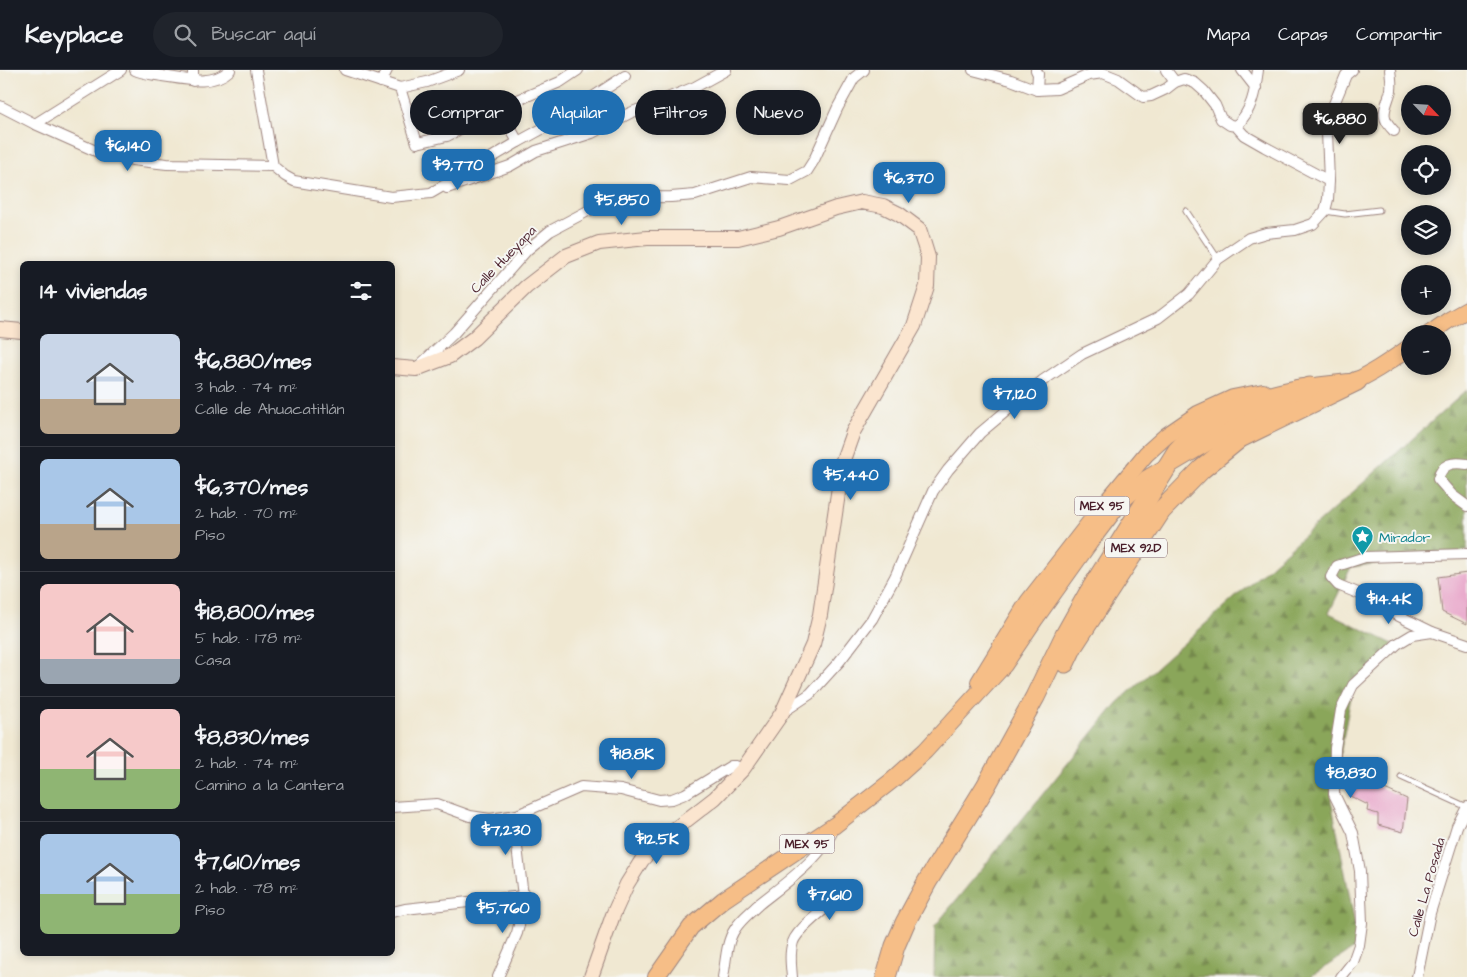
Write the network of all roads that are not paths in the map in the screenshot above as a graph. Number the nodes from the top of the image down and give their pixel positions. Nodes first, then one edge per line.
1 (121, 70) edge
2 (135, 70) edge
3 (193, 70) edge
4 (230, 70) edge
5 (256, 70) edge
6 (345, 70) edge
7 (387, 70) edge
8 (459, 70) edge
9 (578, 70) edge
10 (726, 70) edge
11 (864, 70) edge
12 (973, 70) edge
13 (1036, 70) edge
14 (1166, 70) edge
15 (1242, 70) edge
16 (1258, 70) edge
17 (1352, 70) edge
18 (1390, 70) edge
19 (625, 76) dead end
20 (193, 81) junction
21 (381, 82) junction
22 (1175, 82) junction
23 (400, 88) junction
24 (1256, 88) junction
25 (1037, 90) junction
26 (522, 98) edge
27 (0, 106) edge
28 (410, 120) edge
29 (35, 124) junction
30 (1236, 126) junction
31 (1394, 131) dead end
32 (415, 135) edge
33 (449, 135) edge
34 (514, 135) edge
35 (518, 142) junction
36 (273, 166) junction
37 (1328, 181) junction
38 (430, 193) junction
39 (1379, 210) dead end
40 (1325, 211) junction
41 (1186, 212) dead end
42 (1218, 259) junction
43 (1467, 310) edge
44 (1442, 325) edge
45 (0, 329) edge
46 (20, 331) edge
47 (1401, 353) edge
48 (395, 368) edge
49 (416, 369) junction
50 (1357, 381) junction
51 (1310, 387) junction
52 (1467, 464) edge
53 (1166, 468) junction
54 (1467, 506) edge
55 (1467, 554) edge
56 (1432, 632) junction
57 (1467, 644) edge
58 (961, 712) junction
59 (782, 713) junction
60 (743, 769) junction
61 (1401, 777) dead end
62 (986, 786) junction
63 (1467, 807) edge
64 (395, 808) edge
65 (517, 815) junction
66 (835, 825) junction
67 (847, 891) dead end
68 (523, 896) junction
69 (395, 911) edge
70 (498, 977) edge
71 (590, 977) edge
72 (656, 977) edge
73 (723, 977) edge
74 (792, 977) edge
75 (886, 977) edge
76 (1341, 977) edge
77 (1417, 977) edge

1 - 29 street
2 - 20 street
3 - 20 street
4 - 20 street
5 - 36 street
6 - 21 street
7 - 21 street
8 - 23 street
9 - 26 street
10 - 38 street
11 - 49 street, Calle Hueyapa
12 - 25 street
13 - 25 street
14 - 22 street
15 - 24 street
16 - 24 street
17 - 37 street
18 - 31 street
19 - 35 street
21 - 23 street
22 - 25 street
22 - 30 street
23 - 28 street
24 - 30 street
27 - 29 street
29 - 36 street
30 - 37 street
32 - 33 street
34 - 35 street
35 - 38 street
36 - 38 street
37 - 40 street
39 - 40 lane
40 - 42 street
41 - 42 lane
42 - 59 street
43 - 44 main road
45 - 46 main road
47 - 50 main road, MEX 95
48 - 49 main road
49 - 59 main road
50 - 51 main road, MEX 95
50 - 53 main road, MEX 95
50 - 62 highway, MEX 92D
51 - 53 highway, MEX 92D
51 - 58 main road, MEX 95
52 - 54 street
53 - 58 main road, MEX 95
53 - 62 highway, MEX 92D
55 - 56 street
56 - 57 street
56 - 76 street
58 - 66 main road, MEX 95
59 - 60 main road
60 - 65 street
60 - 71 main road
61 - 63 lane
62 - 75 highway, MEX 92D
63 - 77 street, Calle La Posada
64 - 65 street
65 - 68 street
66 - 72 main road, MEX 95
66 - 73 street
67 - 74 street
68 - 69 street
68 - 70 street

